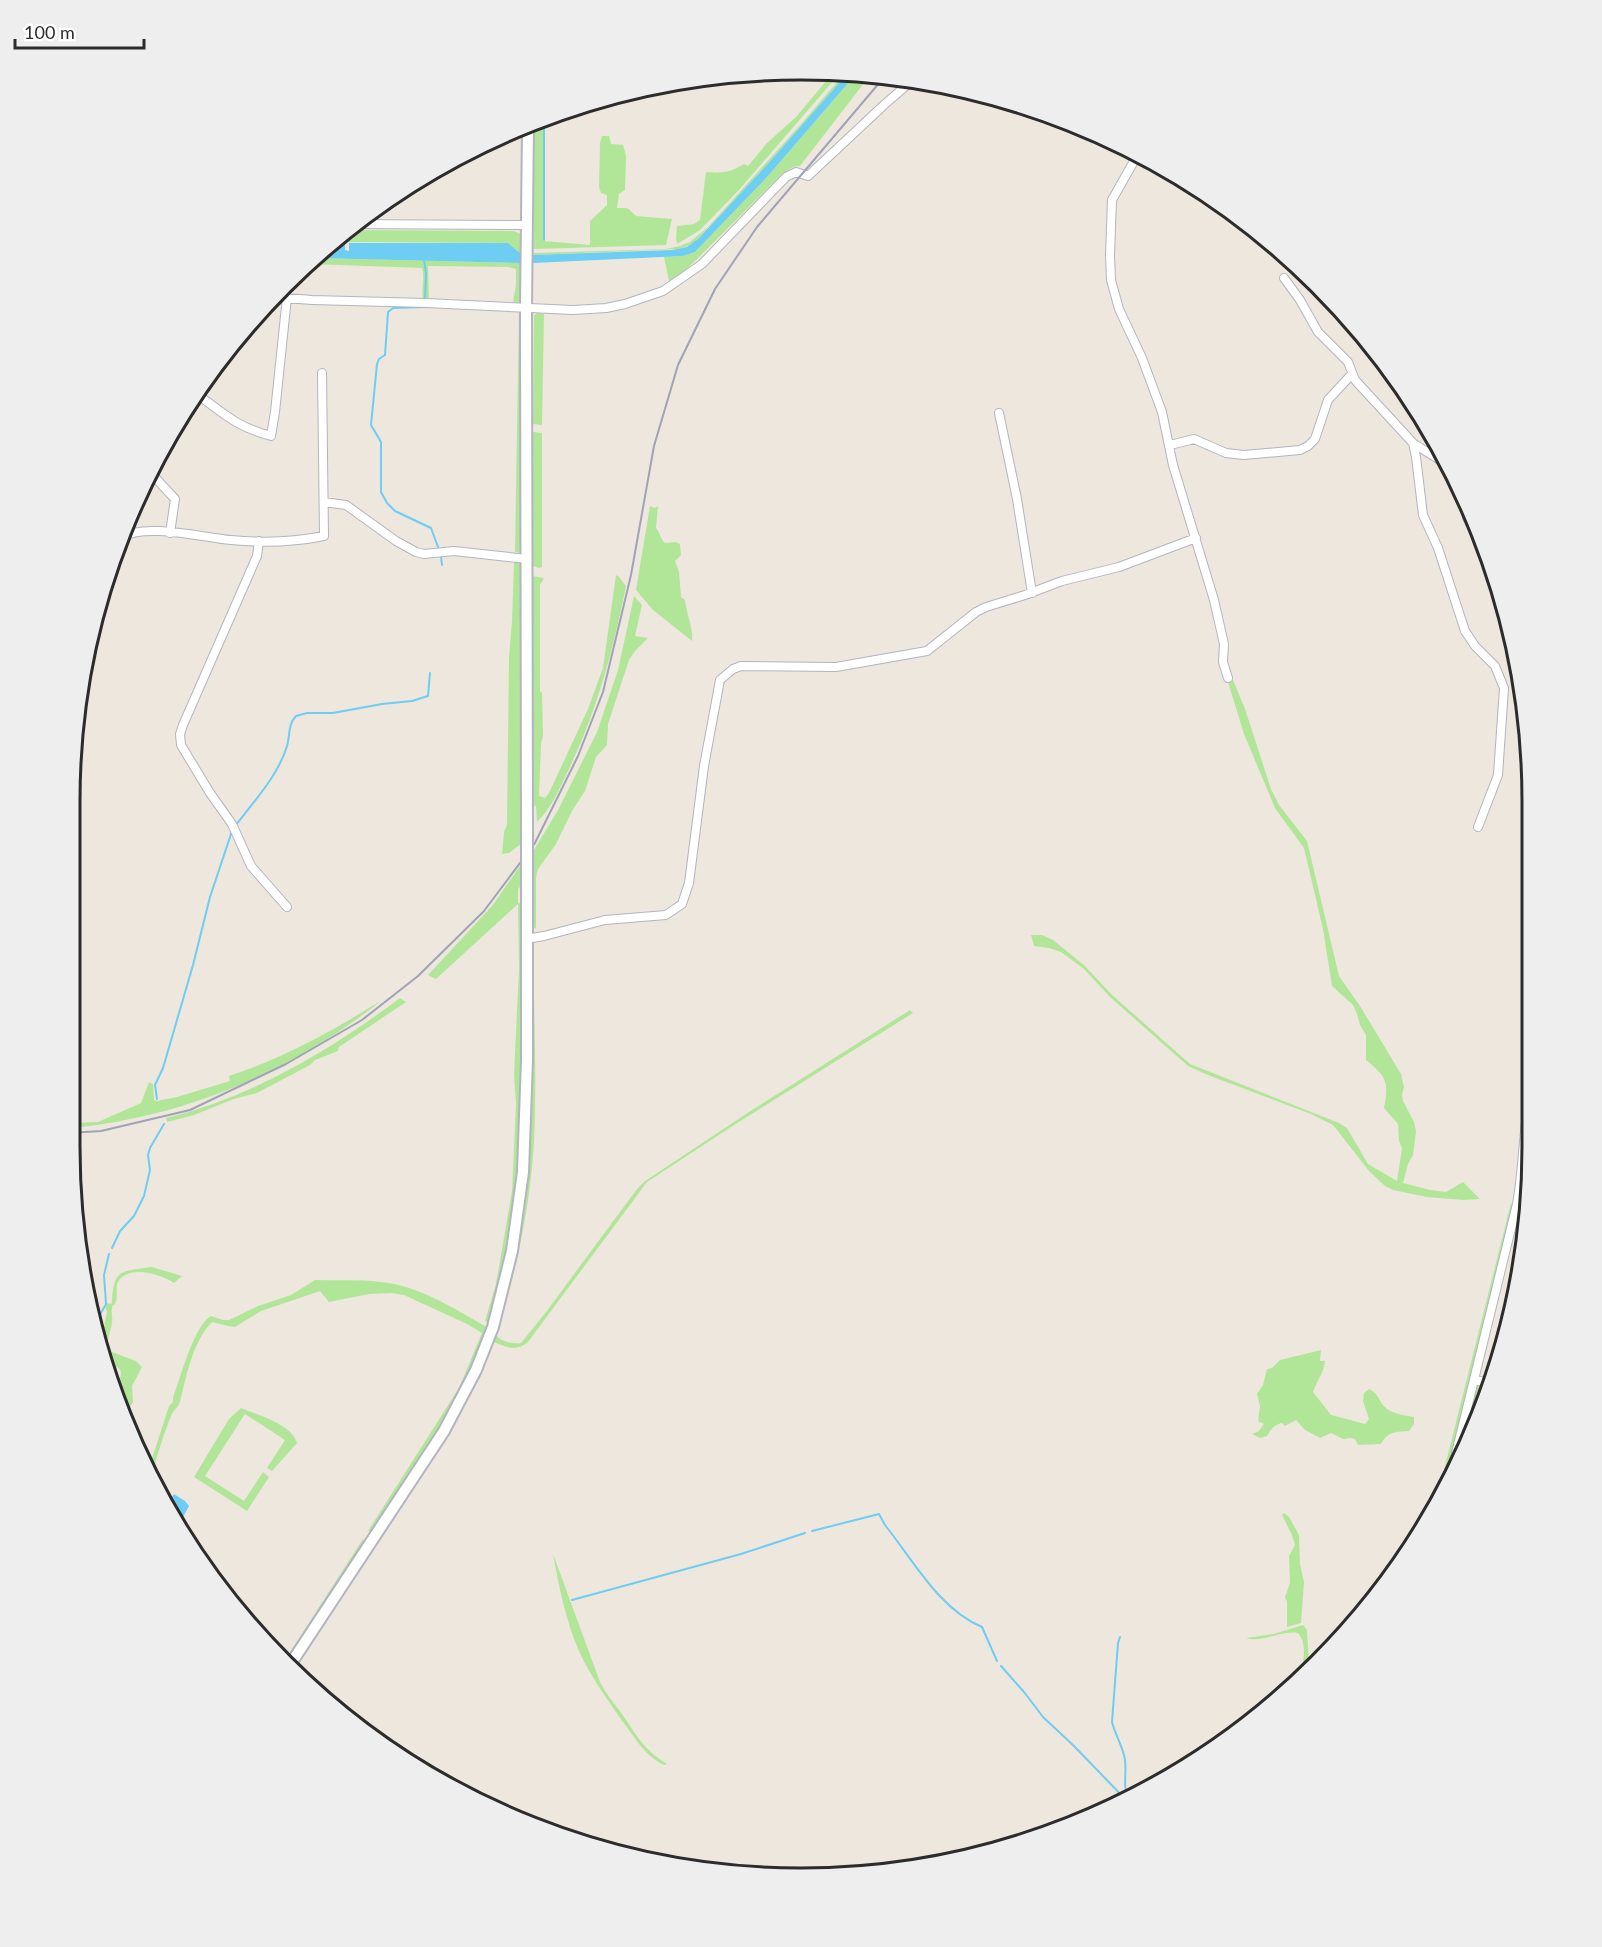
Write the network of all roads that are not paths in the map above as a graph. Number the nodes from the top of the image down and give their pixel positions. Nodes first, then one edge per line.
1 (905, 87) edge
2 (528, 133) edge
3 (1133, 161) edge
4 (369, 224) edge
5 (527, 225) junction
6 (1284, 278) dead end
7 (287, 297) joint
8 (526, 308) junction
9 (322, 373) dead end
10 (1352, 374) junction
11 (202, 398) edge
12 (999, 413) dead end
13 (1413, 443) junction
14 (1170, 445) junction
15 (1434, 456) edge
16 (156, 478) edge
17 (324, 502) junction
18 (131, 533) edge
19 (170, 533) junction
20 (1196, 538) junction
21 (259, 541) junction
22 (527, 559) junction
23 (1032, 593) junction
24 (1228, 678) dead end
25 (1478, 827) dead end
26 (287, 907) dead end
27 (526, 939) junction
28 (1521, 1178) edge
29 (1474, 1380) junction
30 (1483, 1382) edge
31 (1459, 1442) edge
32 (294, 1659) edge

1 - 8 street
2 - 5 main road
3 - 14 street
4 - 5 street
5 - 8 main road
6 - 10 street
7 - 8 street
7 - 11 street
8 - 22 main road
9 - 17 street
10 - 13 street
10 - 14 street
12 - 23 street
13 - 15 street
13 - 25 street
14 - 20 street
16 - 19 street
17 - 21 street
17 - 22 street
18 - 19 street
19 - 21 street
20 - 23 street
20 - 24 street
21 - 26 street
22 - 27 main road, bridge
23 - 27 street
27 - 32 main road
28 - 29 street
29 - 30 street
29 - 31 street

